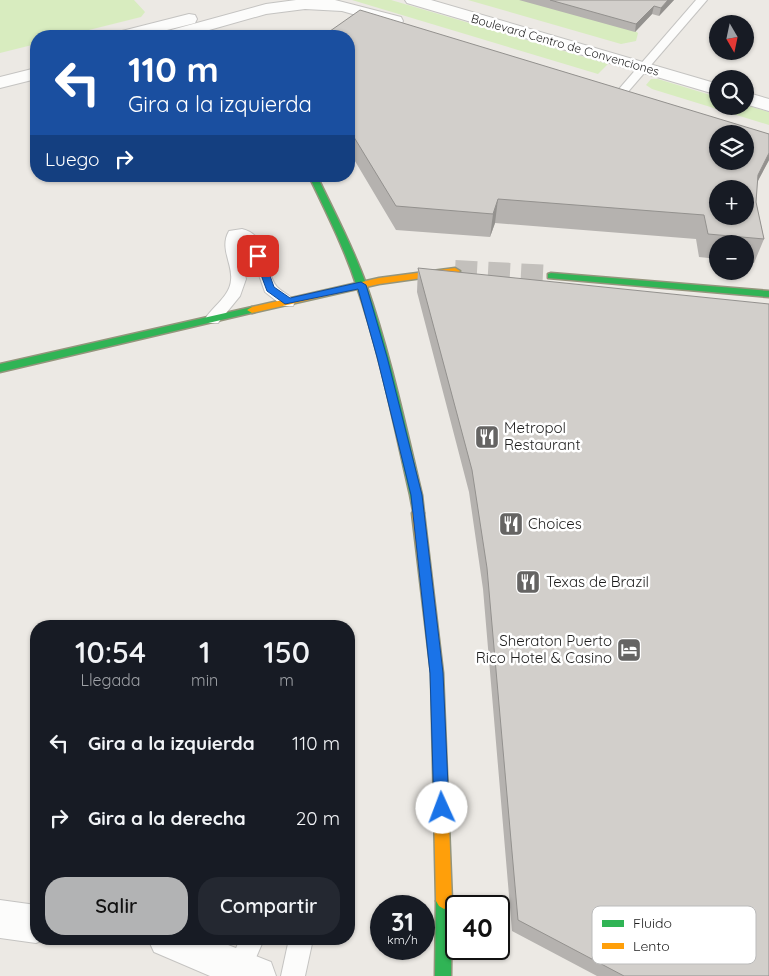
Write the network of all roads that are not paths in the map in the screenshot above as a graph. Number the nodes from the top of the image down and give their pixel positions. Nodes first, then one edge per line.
1 (261, 0) edge
2 (413, 0) edge
3 (702, 0) edge
4 (181, 6) dead end
5 (206, 27) edge
6 (415, 27) edge
7 (179, 30) edge
8 (30, 62) edge
9 (643, 68) junction
10 (0, 70) edge
11 (30, 75) edge
12 (0, 83) edge
13 (604, 85) edge
14 (709, 87) edge
15 (623, 90) junction
16 (641, 96) edge
17 (754, 101) edge
18 (769, 105) edge
19 (316, 182) edge
20 (455, 271) tunnel mouth
21 (552, 276) tunnel mouth
22 (361, 285) junction
23 (769, 294) edge
24 (288, 302) junction
25 (214, 319) junction
26 (0, 368) edge
27 (0, 919) edge
28 (30, 923) edge
29 (190, 945) edge
30 (299, 945) edge
31 (250, 961) edge
32 (293, 976) edge
33 (443, 976) edge

1 - 5 street
2 - 9 street, Boulevard Centro de Convenciones
3 - 9 lane
4 - 5 street
5 - 6 street
5 - 7 street
8 - 10 street
9 - 14 street, Boulevard Centro de Convenciones
9 - 15 lane
11 - 12 street
13 - 15 street, Boulevard Centro de Convenciones
15 - 16 street, Boulevard Centro de Convenciones
17 - 18 street
19 - 22 street
20 - 22 street
21 - 23 street
22 - 24 street
22 - 33 street
24 - 25 street
24 - 25 lane
25 - 26 street
27 - 28 street
29 - 31 street
30 - 32 lane

